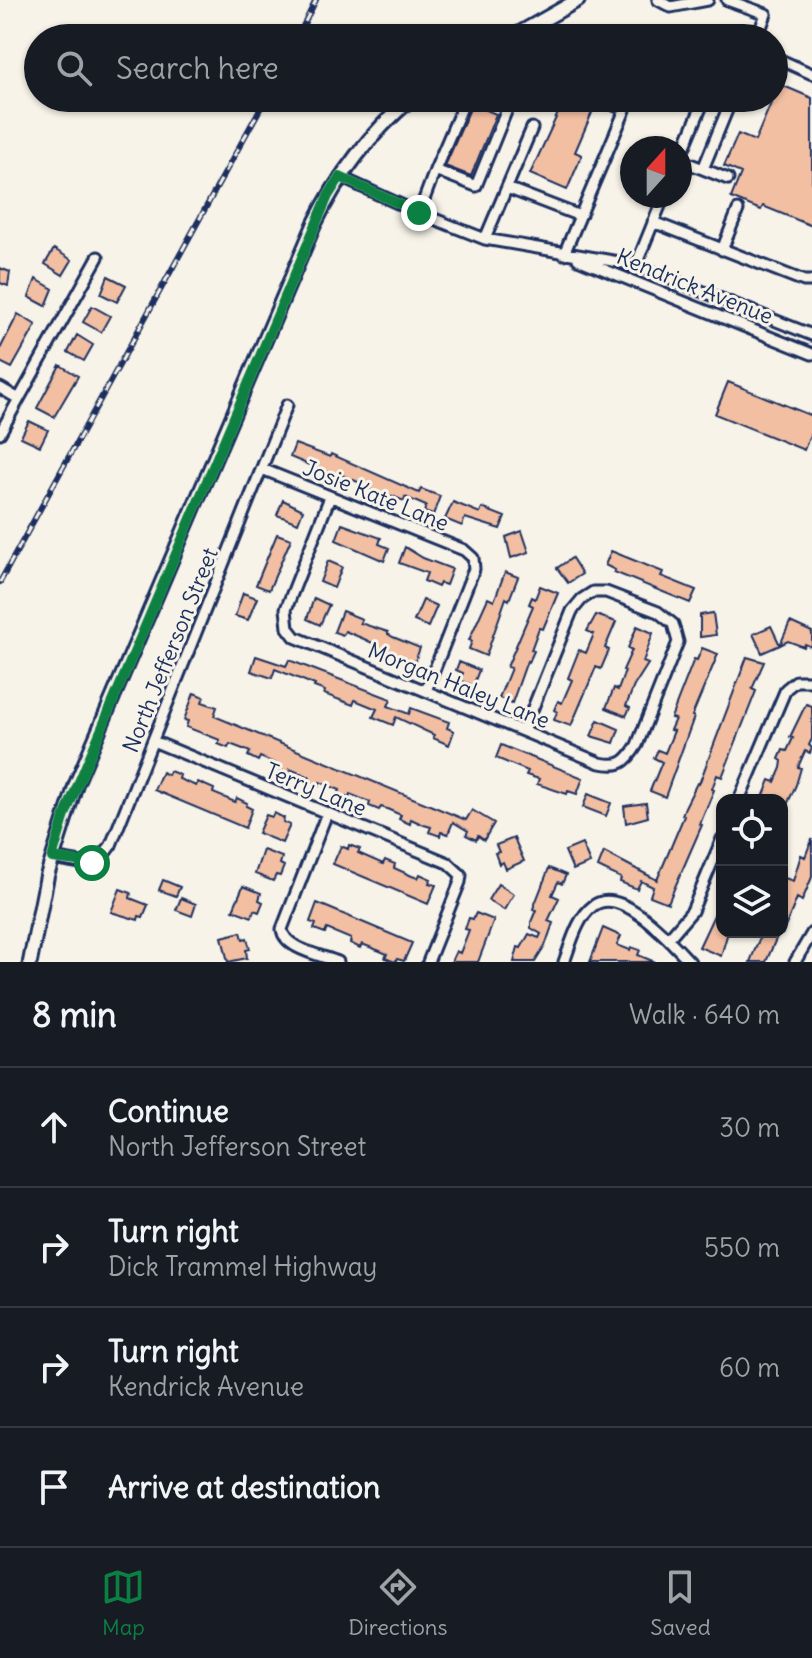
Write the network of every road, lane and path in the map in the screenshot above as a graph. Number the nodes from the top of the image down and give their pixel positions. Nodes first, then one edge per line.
1 (578, 0) edge
2 (658, 0) edge
3 (708, 0) edge
4 (727, 0) edge
5 (536, 24) edge
6 (762, 24) edge
7 (788, 63) edge
8 (812, 74) edge
9 (397, 112) edge
10 (460, 112) edge
11 (506, 112) edge
12 (624, 112) edge
13 (699, 112) edge
14 (726, 112) edge
15 (532, 128) dead end
16 (689, 136) edge
17 (692, 164) edge
18 (703, 169) junction
19 (435, 170) junction
20 (340, 177) junction
21 (728, 179) dead end
22 (507, 188) junction
23 (659, 208) edge
24 (738, 210) dead end
25 (419, 213) junction
26 (580, 216) junction
27 (653, 222) junction
28 (485, 239) junction
29 (722, 250) junction
30 (564, 254) junction
31 (98, 257) dead end
32 (636, 265) junction
33 (812, 281) edge
34 (812, 335) edge
35 (812, 354) edge
36 (0, 388) edge
37 (19, 399) junction
38 (287, 405) dead end
39 (0, 433) edge
40 (262, 469) junction
41 (330, 497) junction
42 (812, 681) edge
43 (426, 691) junction
44 (524, 730) junction
45 (153, 741) junction
46 (742, 794) edge
47 (327, 813) junction
48 (716, 853) edge
49 (52, 858) junction
50 (812, 933) edge
51 (668, 939) junction
52 (30, 962) edge
53 (338, 962) edge
54 (428, 962) edge
55 (564, 962) edge
56 (690, 962) edge
57 (795, 962) edge

1 - 5 main road
2 - 3 street
4 - 6 street
7 - 8 street
9 - 20 main road
10 - 19 street
11 - 19 street
12 - 26 street
13 - 16 street
14 - 18 street
15 - 22 street
17 - 18 street
18 - 21 street
19 - 25 street
20 - 25 street, Kendrick Avenue
20 - 49 main road
22 - 26 street
22 - 28 street
23 - 27 street
24 - 29 street
25 - 28 street, Kendrick Avenue
26 - 30 street
27 - 29 street
27 - 32 street
28 - 30 street, Kendrick Avenue
29 - 33 street
30 - 32 street, Kendrick Avenue
30 - 35 street, Kendrick Avenue
31 - 37 street
32 - 34 street, Kendrick Avenue
36 - 37 street
37 - 39 street
38 - 40 street, North Jefferson Street
40 - 41 street, Josie Kate Lane
40 - 45 street, North Jefferson Street
41 - 43 street, Morgan Haley Lane
41 - 43 street, Josie Kate Lane
42 - 46 street
43 - 44 street, Morgan Haley Lane
44 - 44 street, Morgan Haley Lane
45 - 47 street, Terry Lane
45 - 49 street, North Jefferson Street
47 - 53 street
47 - 54 street, Terry Lane
48 - 51 street
49 - 52 main road
50 - 57 street
51 - 55 street
51 - 56 street

